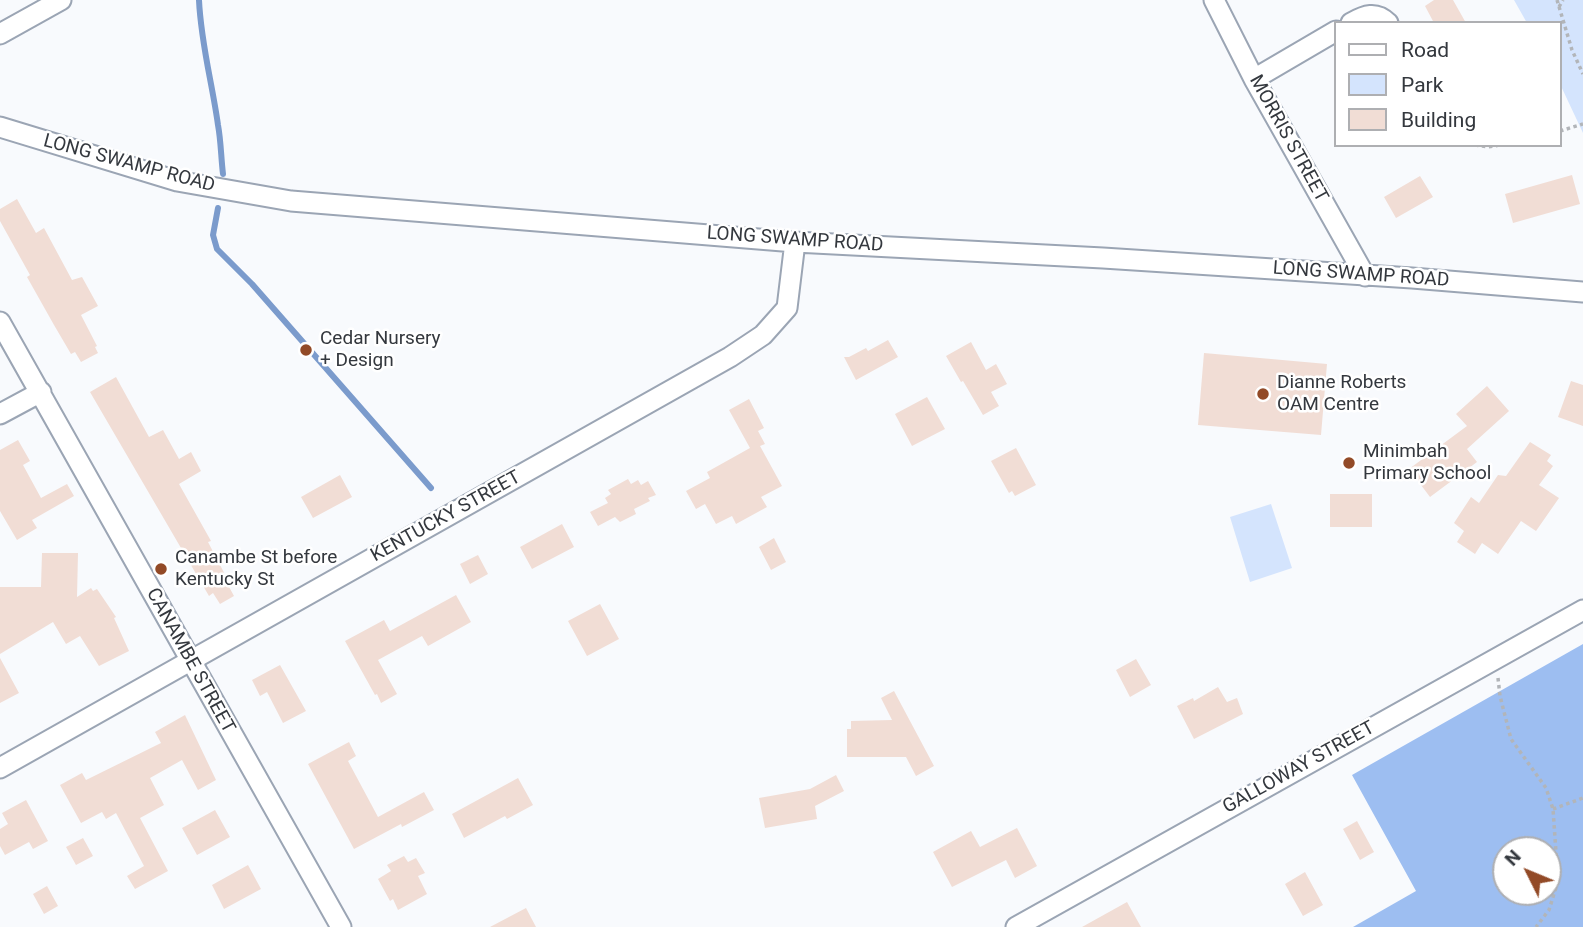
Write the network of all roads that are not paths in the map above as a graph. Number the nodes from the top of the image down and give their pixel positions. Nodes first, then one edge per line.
1 (61, 0) edge
2 (1214, 0) edge
3 (1356, 21) edge
4 (1386, 21) edge
5 (1334, 32) edge
6 (0, 34) edge
7 (1254, 79) junction
8 (5, 130) edge
9 (795, 242) junction
10 (1365, 276) junction
11 (1583, 292) edge
12 (0, 322) edge
13 (40, 391) junction
14 (0, 414) edge
15 (1583, 610) edge
16 (190, 661) junction
17 (0, 768) edge
18 (341, 927) edge
19 (1016, 927) edge

1 - 6 street
2 - 7 street, MORRIS STREET
3 - 4 street
5 - 7 street
7 - 10 street, MORRIS STREET
8 - 9 street, LONG SWAMP ROAD
9 - 10 street, LONG SWAMP ROAD
9 - 16 street, KENTUCKY STREET
10 - 11 street, LONG SWAMP ROAD
12 - 13 street, CANAMBE STREET
13 - 14 street
13 - 16 street, CANAMBE STREET
15 - 19 street, GALLOWAY STREET
16 - 17 street, KENTUCKY STREET
16 - 18 street, CANAMBE STREET

